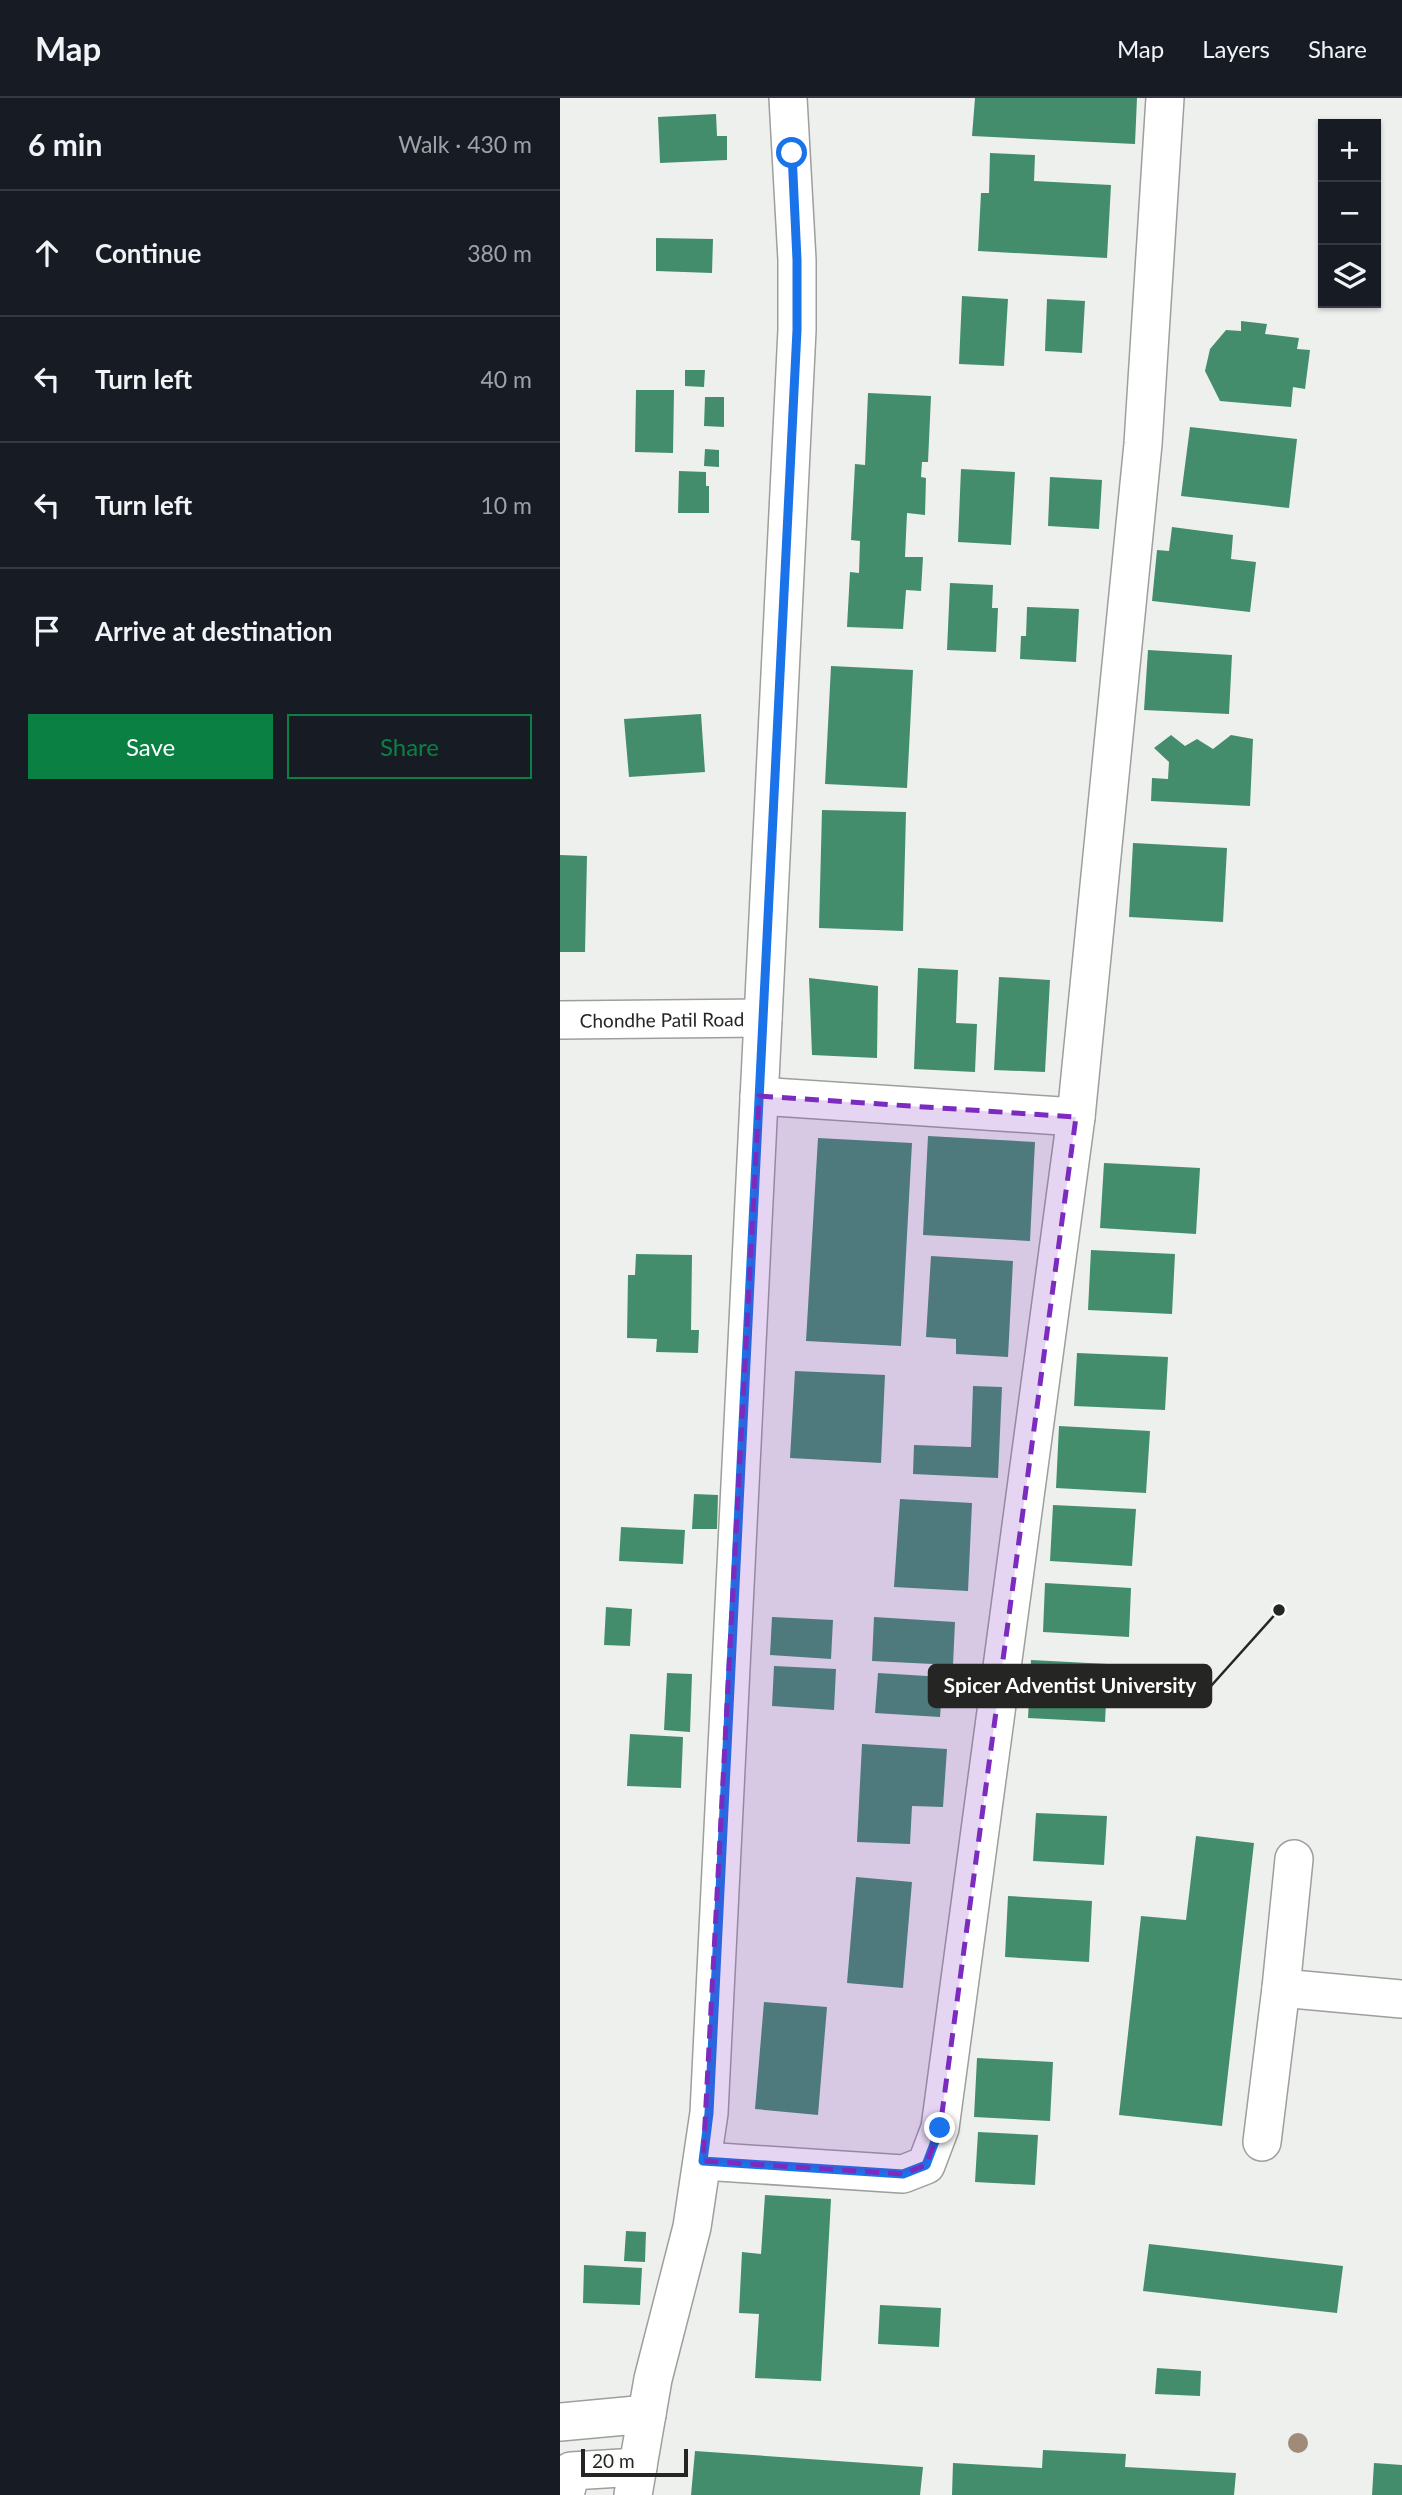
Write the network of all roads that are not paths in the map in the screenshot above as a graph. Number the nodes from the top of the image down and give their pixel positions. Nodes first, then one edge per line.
1 (788, 98) edge
2 (1165, 98) edge
3 (763, 1018) junction
4 (560, 1020) edge
5 (759, 1096) junction
6 (1076, 1116) junction
7 (1293, 1859) dead end
8 (1281, 1988) junction
9 (1402, 1998) edge
10 (1262, 2142) dead end
11 (703, 2161) junction
12 (647, 2414) junction
13 (560, 2422) edge
14 (636, 2481) edge
15 (565, 2495) edge

1 - 3 street
2 - 6 street
3 - 4 street, Chondhe Patil Road
3 - 5 street
5 - 6 street
5 - 11 street
6 - 11 street
7 - 8 street
8 - 9 street
8 - 10 street
11 - 12 street
12 - 13 street
12 - 14 street
14 - 15 street

